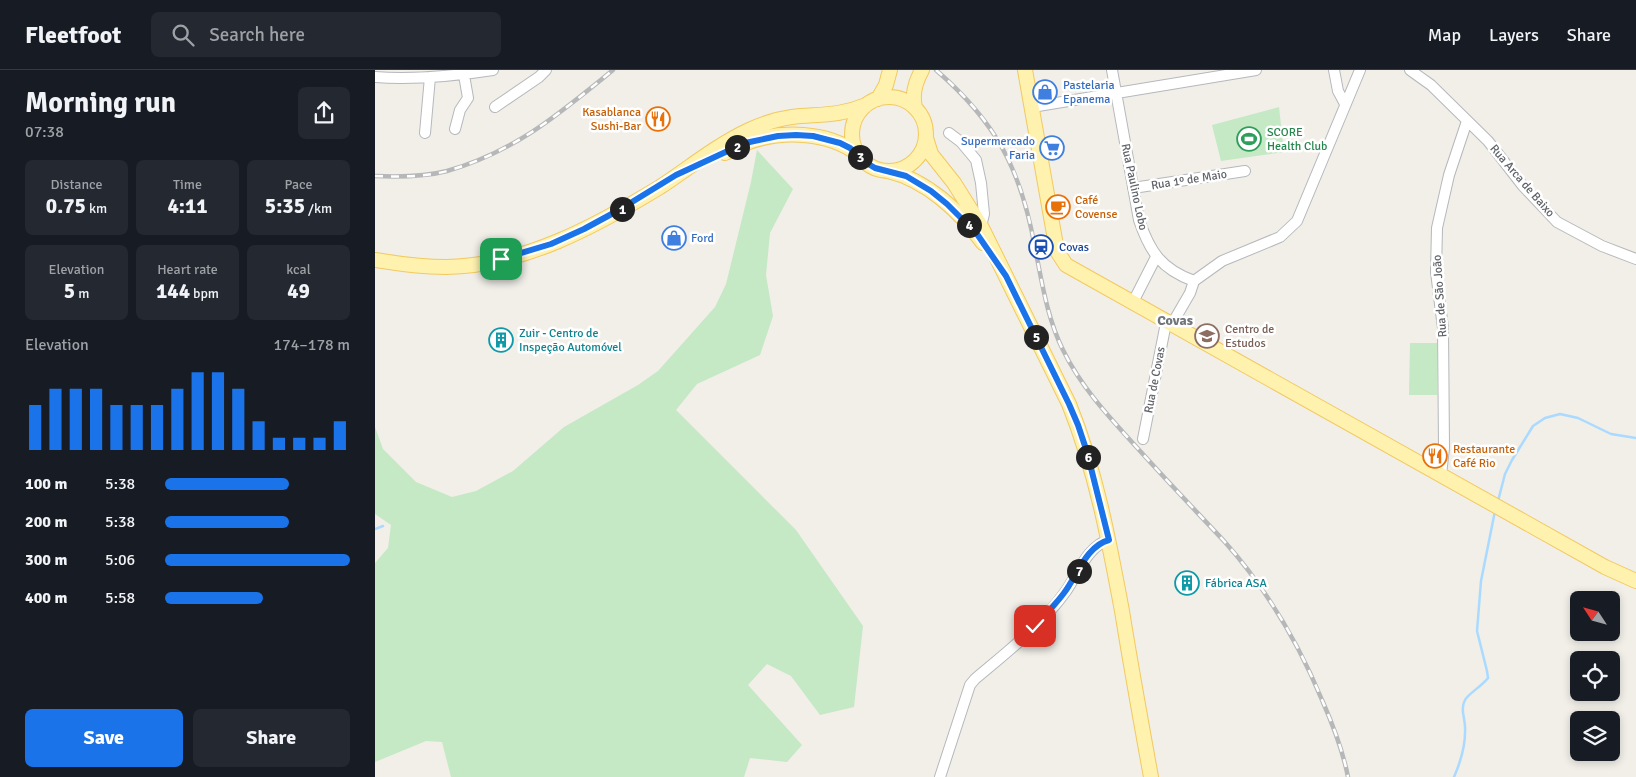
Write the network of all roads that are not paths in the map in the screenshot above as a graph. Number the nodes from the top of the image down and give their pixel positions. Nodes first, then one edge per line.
1 (493, 70) edge
2 (545, 70) edge
3 (890, 70) edge
4 (922, 70) edge
5 (1025, 70) edge
6 (1112, 70) edge
7 (1256, 70) edge
8 (1334, 70) edge
9 (1360, 70) edge
10 (1410, 70) edge
11 (464, 75) junction
12 (375, 77) edge
13 (429, 77) junction
14 (1116, 93) junction
15 (872, 102) junction
16 (1345, 104) junction
17 (495, 107) dead end
18 (1032, 107) junction
19 (915, 108) junction
20 (1467, 121) junction
21 (455, 129) dead end
22 (425, 133) dead end
23 (949, 133) dead end
24 (926, 138) junction
25 (858, 154) junction
26 (885, 171) junction
27 (1245, 171) dead end
28 (676, 175) junction
29 (1133, 188) junction
30 (981, 226) junction
31 (1156, 257) junction
32 (1636, 259) edge
33 (375, 260) edge
34 (1006, 276) junction
35 (1194, 281) junction
36 (1133, 302) junction
37 (1170, 323) junction
38 (1143, 439) dead end
39 (1441, 475) junction
40 (1109, 540) junction
41 (1636, 581) edge
42 (940, 777) edge
43 (1151, 777) edge

1 - 11 street
2 - 17 street
3 - 15 main road
4 - 19 main road
5 - 18 main road
6 - 14 street, Rua Paulino Lobo
7 - 14 street
8 - 16 street
9 - 16 street
10 - 20 street, Rua Arca de Baixo
11 - 13 street
11 - 21 street
12 - 13 street
13 - 22 street
14 - 18 street
14 - 29 street, Rua Paulino Lobo
15 - 19 main road
15 - 25 main road
15 - 28 main road
16 - 35 street
18 - 36 main road
19 - 24 main road
20 - 32 street, Rua Arca de Baixo
20 - 39 street, Rua de São João
23 - 30 street
24 - 26 main road
24 - 30 main road
25 - 26 main road
25 - 28 main road
26 - 34 main road
27 - 29 street, Rua 1º de Maio
28 - 33 main road
29 - 31 street, Rua Paulino Lobo
30 - 34 main road
31 - 35 street, Rua Paulino Lobo
31 - 36 street
34 - 40 main road
35 - 37 street, Rua de Covas
36 - 37 main road
37 - 38 street, Rua de Covas
37 - 39 main road
39 - 41 main road
40 - 42 street
40 - 43 main road

